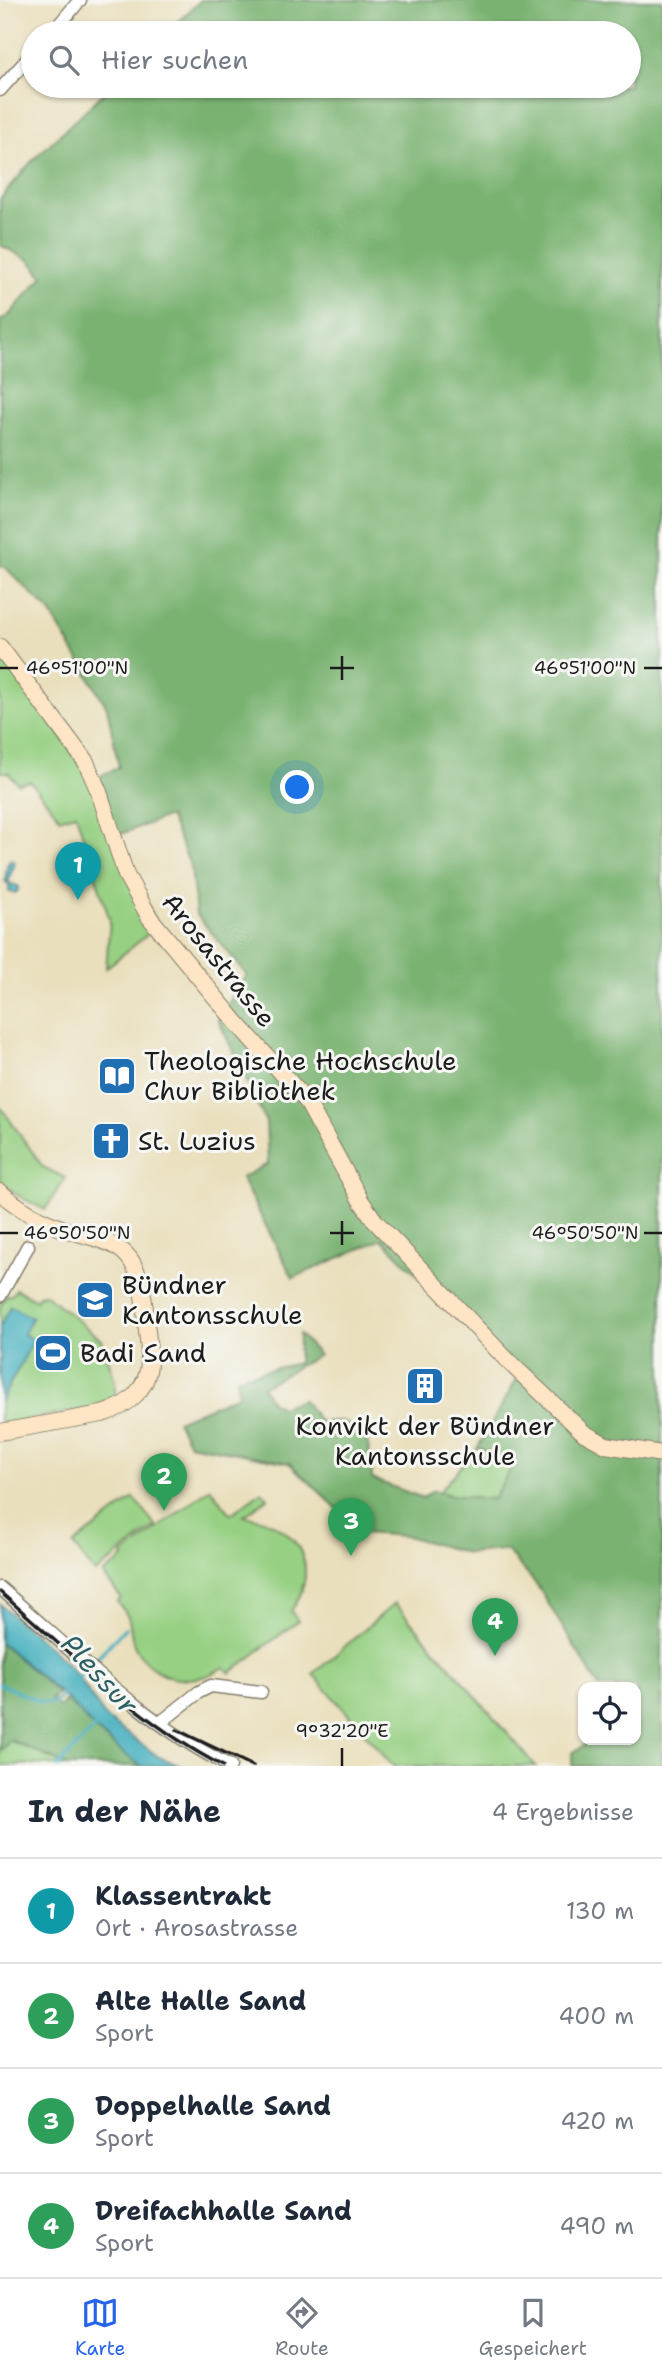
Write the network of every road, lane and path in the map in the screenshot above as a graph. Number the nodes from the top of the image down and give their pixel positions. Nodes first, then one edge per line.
1 (80, 0) edge
2 (62, 21) edge
3 (21, 67) edge
4 (0, 90) edge
5 (0, 647) edge
6 (0, 1192) edge
7 (28, 1246) dead end
8 (0, 1296) edge
9 (0, 1432) edge
10 (662, 1454) edge
11 (0, 1588) edge
12 (261, 1692) dead end
13 (160, 1723) junction
14 (230, 1766) edge

1 - 2 street
3 - 4 street
5 - 10 main road, Arosastrasse
6 - 9 main road
7 - 8 street
11 - 13 street
12 - 13 street
13 - 14 street

